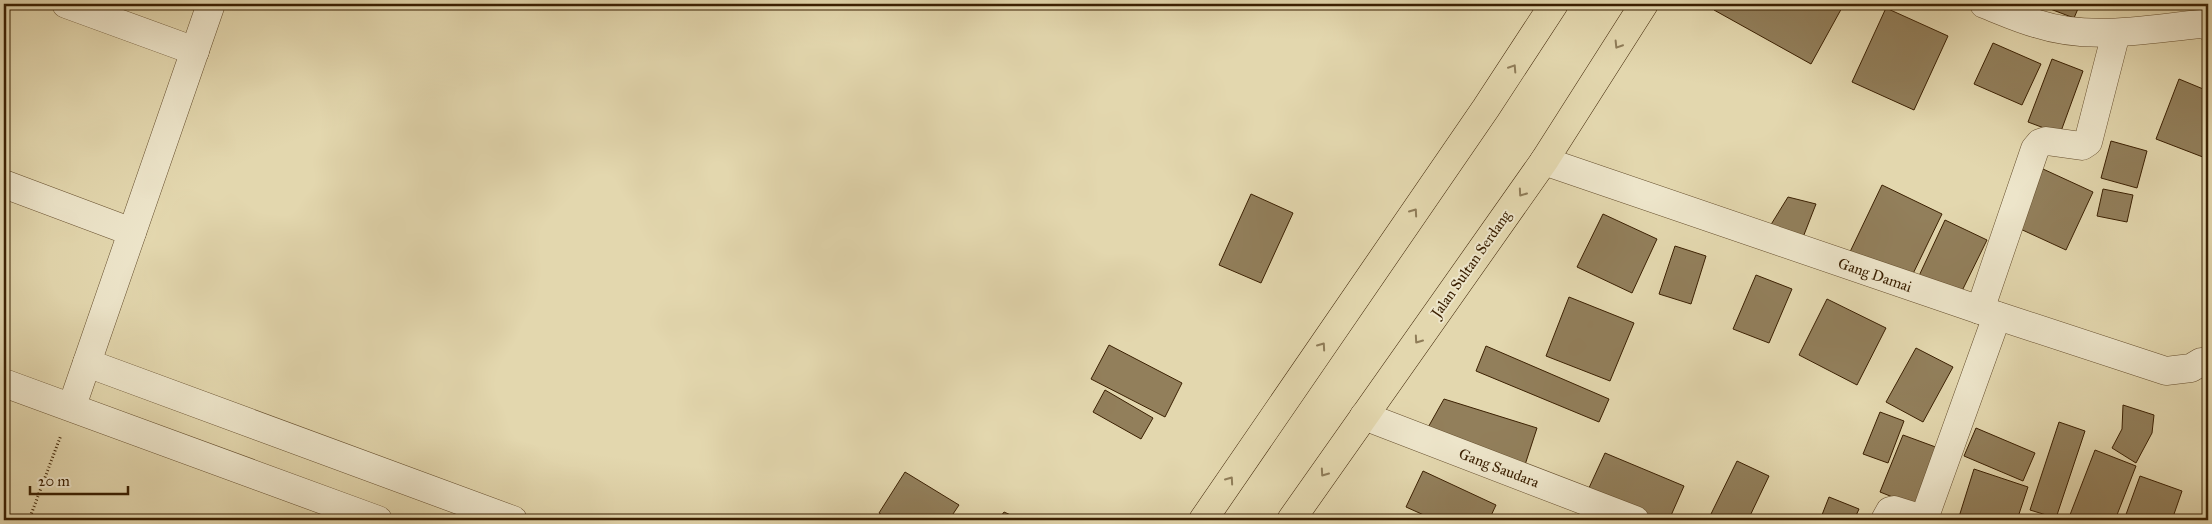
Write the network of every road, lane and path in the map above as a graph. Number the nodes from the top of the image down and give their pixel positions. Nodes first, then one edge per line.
1 (66, 4) edge
2 (211, 4) edge
3 (1554, 4) edge
4 (1644, 4) edge
5 (1984, 4) edge
6 (2208, 26) edge
7 (2116, 33) junction
8 (195, 51) junction
9 (1544, 161) junction
10 (4, 184) edge
11 (132, 232) junction
12 (1988, 313) junction
13 (2208, 362) edge
14 (87, 363) junction
15 (4, 383) edge
16 (72, 406) junction
17 (1364, 416) junction
18 (29, 520) edge
19 (378, 520) edge
20 (513, 520) edge
21 (1203, 520) edge
22 (1291, 520) edge
23 (1635, 520) edge
24 (1885, 520) edge
25 (1925, 520) edge

1 - 8 street
2 - 8 street
21 -> 3 highway
4 -> 9 highway, Jalan Sultan Serdang
5 - 7 street
6 - 7 street
7 - 12 street
8 - 11 street
9 - 12 street, Gang Damai
9 -> 17 highway, Jalan Sultan Serdang
10 - 11 street
11 - 14 street
12 - 13 street, Gang Damai
12 - 25 street
14 - 16 street
14 - 20 street
15 - 16 street
16 - 18 path
16 - 19 street
17 -> 22 highway, Jalan Sultan Serdang
17 - 23 street, Gang Saudara
24 - 25 street

